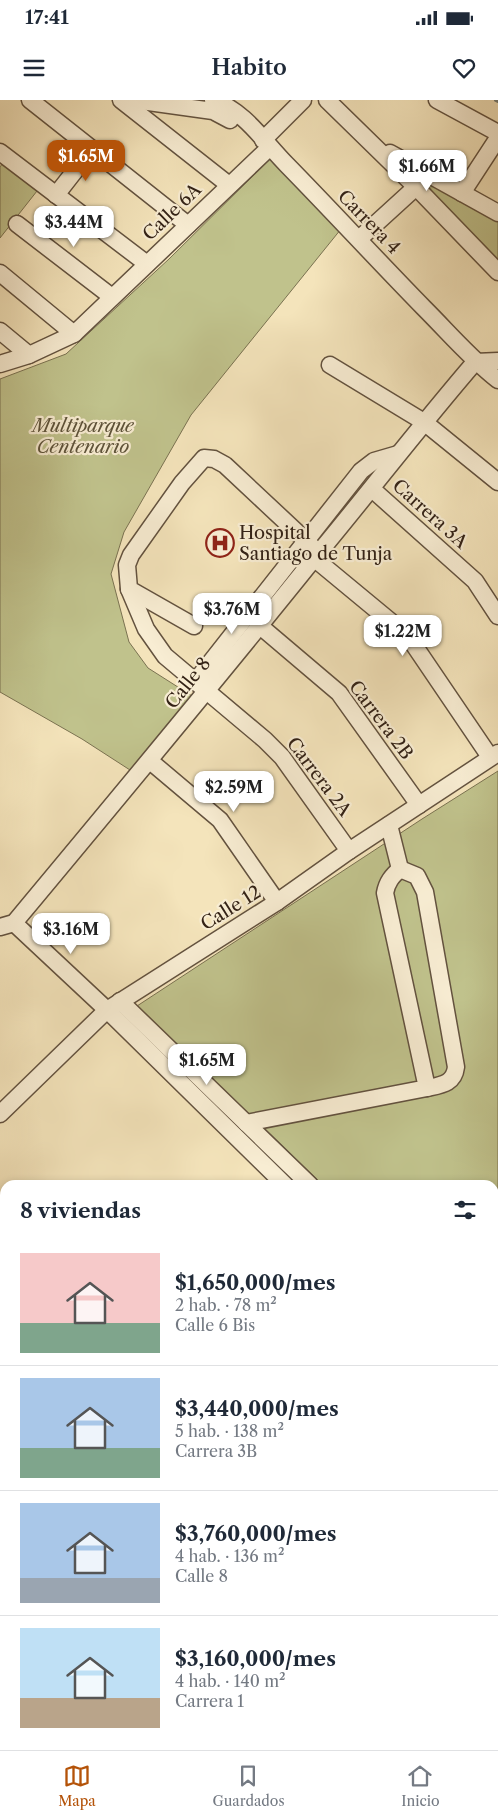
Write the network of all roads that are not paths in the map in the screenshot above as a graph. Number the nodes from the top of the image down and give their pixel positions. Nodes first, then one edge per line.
1 (30, 100) edge
2 (122, 100) edge
3 (134, 100) edge
4 (213, 100) edge
5 (302, 100) edge
6 (327, 100) edge
7 (437, 100) edge
8 (498, 133) edge
9 (498, 138) edge
10 (371, 143) junction
11 (266, 146) junction
12 (92, 149) junction
13 (0, 152) edge
14 (229, 185) junction
15 (416, 187) junction
16 (462, 193) junction
17 (56, 195) junction
18 (498, 213) edge
19 (17, 224) dead end
20 (188, 225) junction
21 (359, 239) junction
22 (146, 264) junction
23 (498, 272) edge
24 (0, 273) edge
25 (112, 297) junction
26 (0, 331) edge
27 (74, 334) junction
28 (29, 355) junction
29 (498, 361) edge
30 (475, 362) junction
31 (0, 364) edge
32 (330, 365) dead end
33 (498, 380) edge
34 (424, 422) junction
35 (398, 454) junction
36 (498, 482) edge
37 (372, 489) junction
38 (306, 541) junction
39 (317, 556) junction
40 (128, 589) junction
41 (498, 616) edge
42 (194, 626) dead end
43 (260, 626) junction
44 (201, 687) junction
45 (494, 755) edge
46 (150, 761) junction
47 (419, 805) junction
48 (389, 825) junction
49 (349, 851) junction
50 (400, 869) junction
51 (277, 902) junction
52 (7, 925) edge
53 (113, 1005) junction
54 (427, 1088) junction
55 (0, 1114) edge
56 (246, 1124) junction
57 (280, 1180) edge
58 (305, 1180) edge

1 - 12 street
2 - 14 street
3 - 11 street, Carrera 4
4 - 11 street, Carrera 4
5 - 11 street, Calle 6A
6 - 10 street
7 - 8 street
9 - 16 street
10 - 15 street
10 - 16 street
11 - 14 street, Calle 6A
11 - 21 street, Carrera 4
12 - 17 street
12 - 20 street
13 - 17 street
14 - 20 street, Calle 6A
15 - 21 street
15 - 23 street
16 - 18 street
17 - 22 street
19 - 25 street
20 - 22 street, Calle 6A
21 - 30 street, Carrera 4
22 - 25 street, Calle 6A
24 - 27 street
25 - 27 street, Calle 6A
26 - 28 street
27 - 28 street, Calle 6A
28 - 31 street, Calle 6A
29 - 30 street
30 - 33 street, Carrera 4
30 - 34 street, Calle 8
32 - 34 street
34 - 35 street, Calle 8
34 - 36 street
35 - 37 street, Calle 8
35 - 38 street
37 - 39 street, Calle 8
37 - 41 street, Carrera 3A
38 - 39 street
38 - 40 street
38 - 44 street
39 - 43 street, Calle 8
39 - 45 street
40 - 42 street
40 - 44 street, Carrera 2A
43 - 44 street, Calle 8
43 - 47 street, Carrera 2B
44 - 46 street, Calle 8
44 - 49 street, Carrera 2A
45 - 47 street, Calle 12
46 - 51 street
46 - 52 street, Calle 8
47 - 48 street, Calle 12
48 - 49 street, Calle 12
48 - 50 street
49 - 51 street, Calle 12
50 - 54 street
50 - 54 street
51 - 53 street, Calle 12
52 - 53 street
53 - 55 street, Calle 12
53 - 56 street
53 - 57 street
54 - 56 street
56 - 58 street

